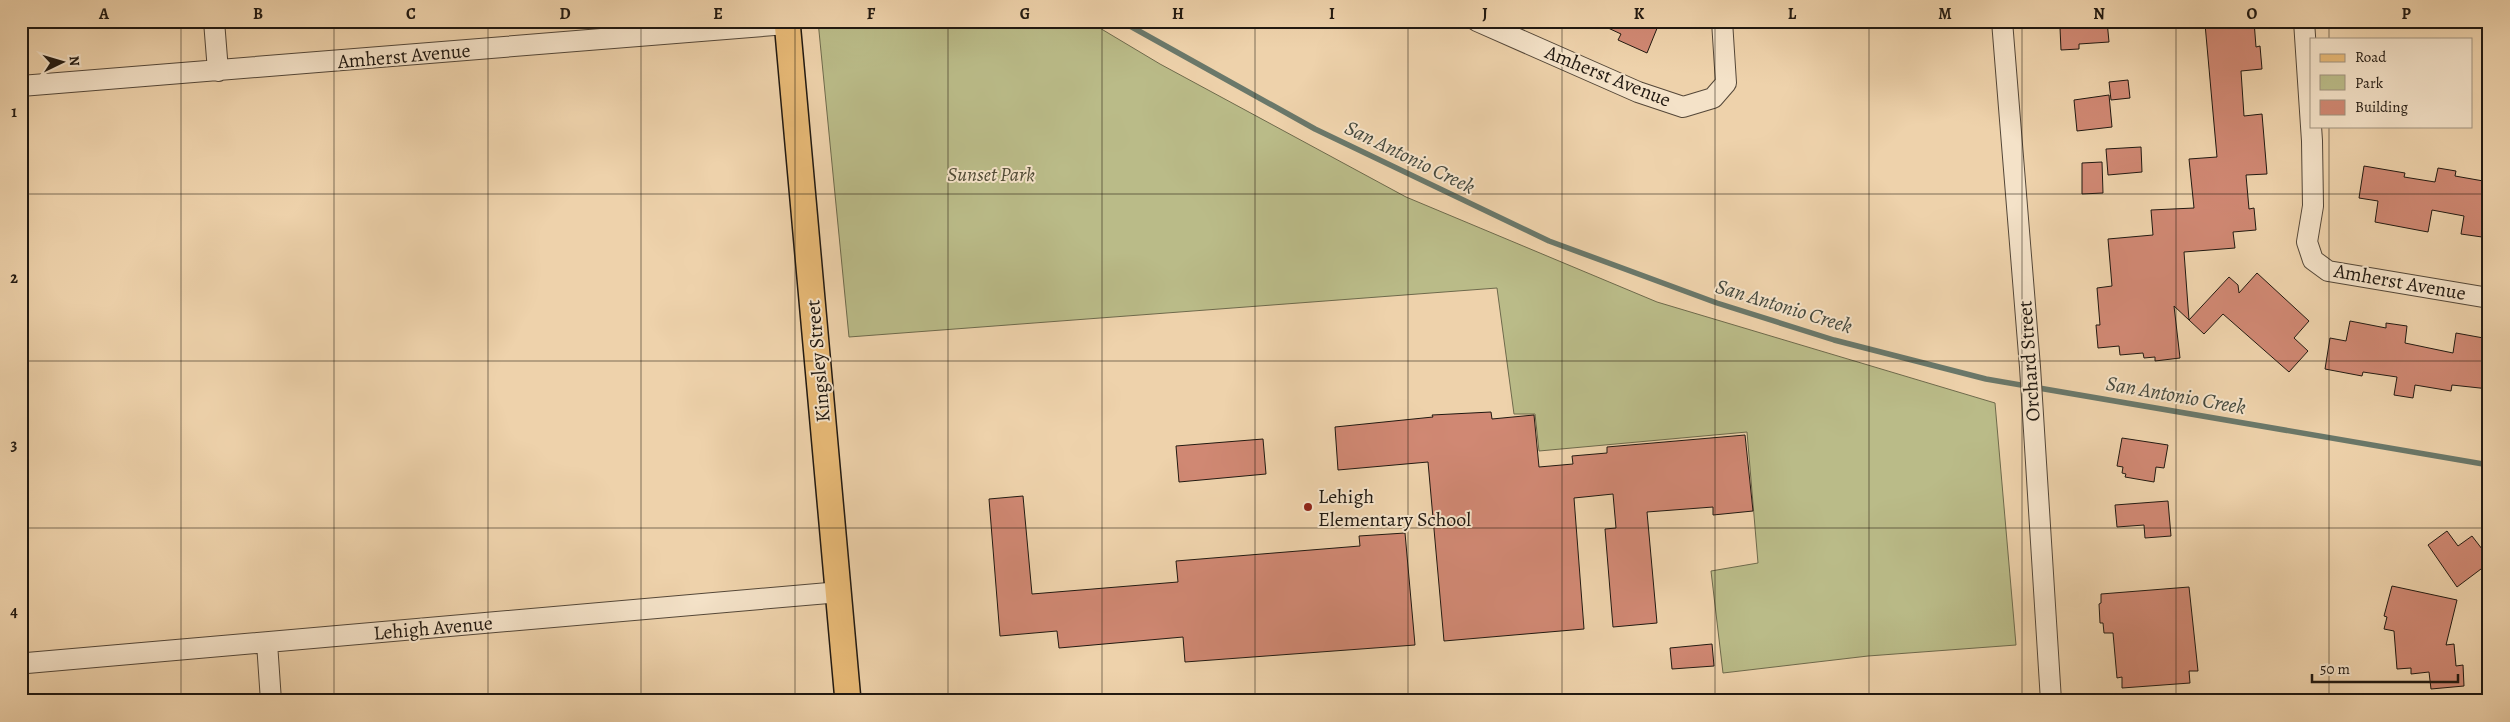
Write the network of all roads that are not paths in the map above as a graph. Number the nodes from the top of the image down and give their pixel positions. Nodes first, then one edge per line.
1 (214, 21) edge
2 (1476, 21) edge
3 (1722, 21) edge
4 (2002, 21) edge
5 (2304, 21) edge
6 (787, 23) edge
7 (218, 71) junction
8 (21, 86) edge
9 (2310, 111) edge
10 (2311, 128) edge
11 (2489, 298) edge
12 (840, 592) junction
13 (267, 643) junction
14 (27, 663) dead end
15 (271, 701) edge
16 (848, 701) edge
17 (2051, 701) edge

1 - 7 street
2 - 3 street, Amherst Avenue
4 - 17 street, Orchard Street
5 - 9 street, Amherst Avenue
6 - 7 street, Amherst Avenue
6 - 12 main road, Kingsley Street
7 - 8 street, Amherst Avenue
10 - 11 street, Amherst Avenue
12 - 13 street, Lehigh Avenue
12 - 16 main road, Kingsley Street
13 - 14 street, Lehigh Avenue
13 - 15 street

